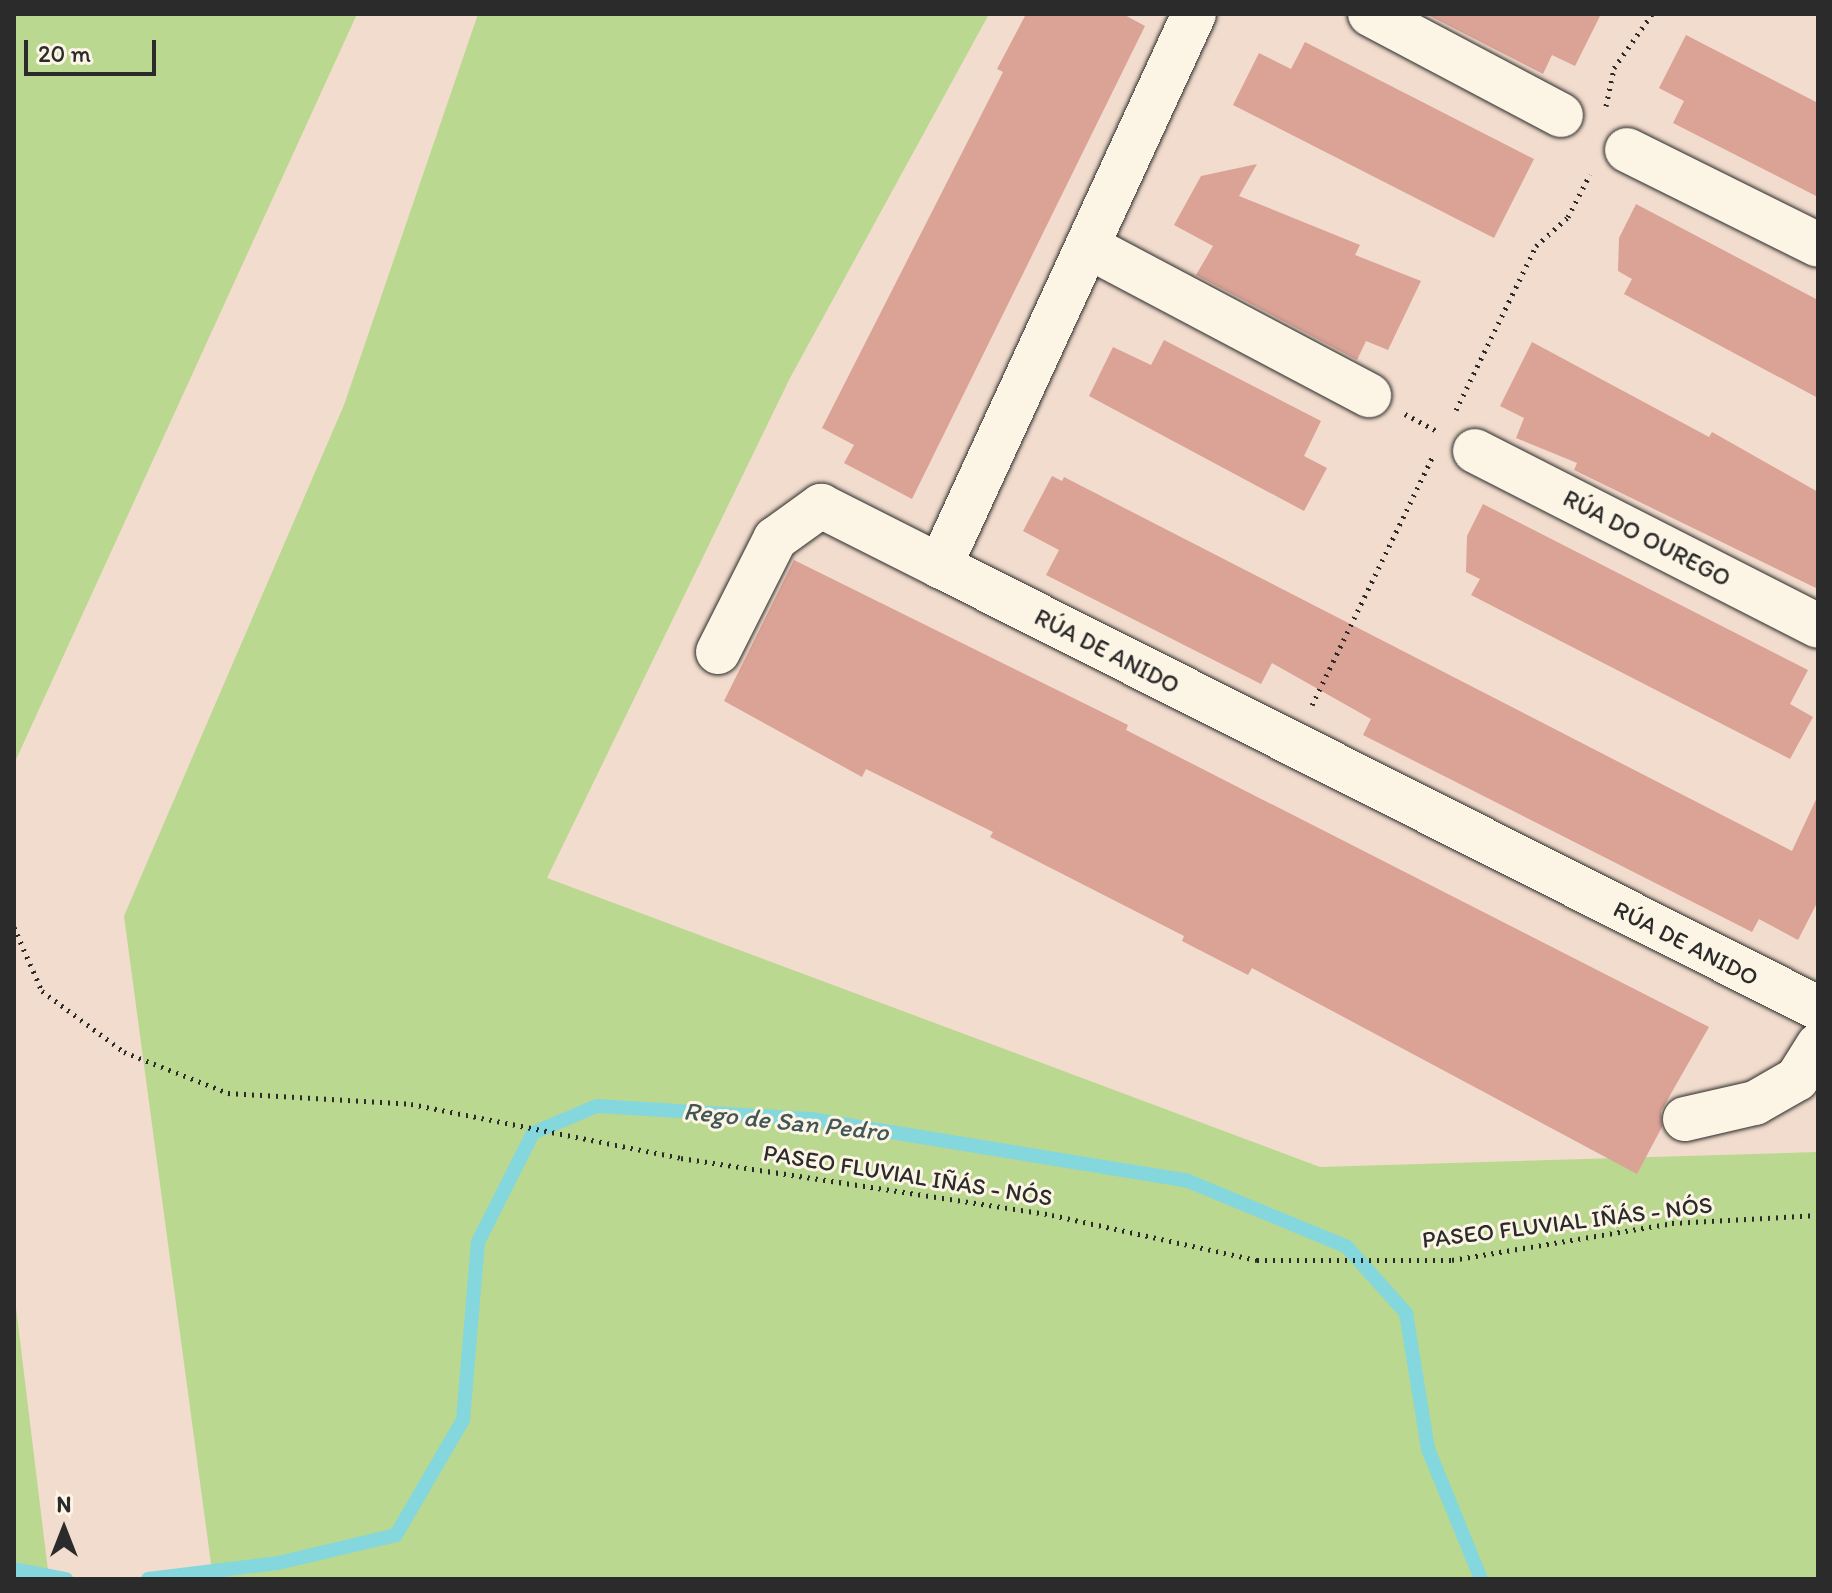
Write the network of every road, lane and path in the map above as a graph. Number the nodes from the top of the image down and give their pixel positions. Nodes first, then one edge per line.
1 (1194, 14) edge
2 (1370, 14) edge
3 (1652, 14) edge
4 (1596, 139) junction
5 (1818, 245) edge
6 (1089, 247) junction
7 (1369, 395) joint
8 (1459, 443) junction
9 (940, 566) junction
10 (1818, 626) edge
11 (718, 652) dead end
12 (1292, 745) junction
13 (14, 927) edge
14 (1818, 1008) edge
15 (1818, 1045) edge
16 (1685, 1119) dead end
17 (1818, 1215) edge

1 - 6 street
2 - 4 street
3 - 4 path
4 - 5 street
4 - 8 path
6 - 7 street
6 - 9 street
7 - 8 path
8 - 10 street, RÚA DO OUREGO
8 - 12 path
9 - 11 street, RÚA DE ANIDO
9 - 12 street, RÚA DE ANIDO
12 - 14 street, RÚA DE ANIDO
13 - 17 path, PASEO FLUVIAL IÑÁS - NÓS
15 - 16 street

